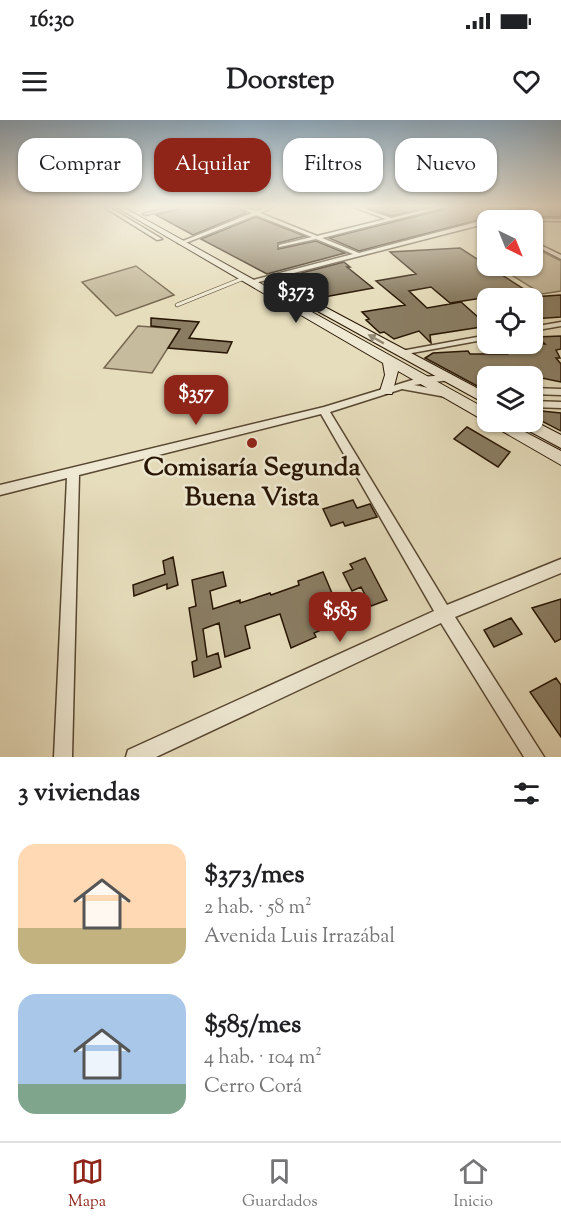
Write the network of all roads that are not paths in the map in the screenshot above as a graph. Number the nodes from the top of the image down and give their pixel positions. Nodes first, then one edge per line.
1 (156, 237) edge
2 (178, 237) edge
3 (180, 237) edge
4 (197, 237) edge
5 (316, 237) joint
6 (423, 237) edge
7 (159, 239) dead end
8 (186, 241) junction
9 (281, 246) dead end
10 (543, 248) edge
11 (356, 254) junction
12 (561, 257) edge
13 (265, 278) junction
14 (248, 280) junction
15 (177, 305) dead end
16 (561, 324) edge
17 (543, 327) edge
18 (477, 339) edge
19 (401, 353) junction
20 (387, 359) junction
21 (446, 378) junction
22 (422, 380) junction
23 (393, 389) junction
24 (543, 391) edge
25 (561, 392) edge
26 (447, 394) junction
27 (477, 394) edge
28 (543, 404) edge
29 (561, 405) edge
30 (324, 410) junction
31 (477, 411) edge
32 (514, 432) edge
33 (543, 432) edge
34 (561, 442) edge
35 (561, 459) edge
36 (73, 472) junction
37 (0, 490) edge
38 (561, 566) edge
39 (444, 614) junction
40 (63, 757) edge
41 (135, 757) edge
42 (535, 757) edge

1 - 7 street
2 - 8 main road
3 - 8 main road
4 - 8 street
5 - 9 street
5 - 11 street
6 - 11 street
8 - 13 main road
8 - 14 main road
10 - 12 street
11 - 13 street
13 - 14 street
19 -> 13 main road
14 - 15 lane
14 - 20 main road
16 - 17 street
18 - 19 street
19 - 21 main road
20 - 22 main road
20 - 23 main road
21 - 22 street
21 - 27 main road
22 - 23 street
22 - 26 main road
23 - 26 street
23 - 30 street
24 - 25 street
26 - 31 main road
28 - 29 street
30 - 36 street
30 - 39 street
32 - 35 main road
33 - 34 main road
36 - 37 street
36 - 40 street
38 - 39 street
39 - 41 street
39 - 42 street

